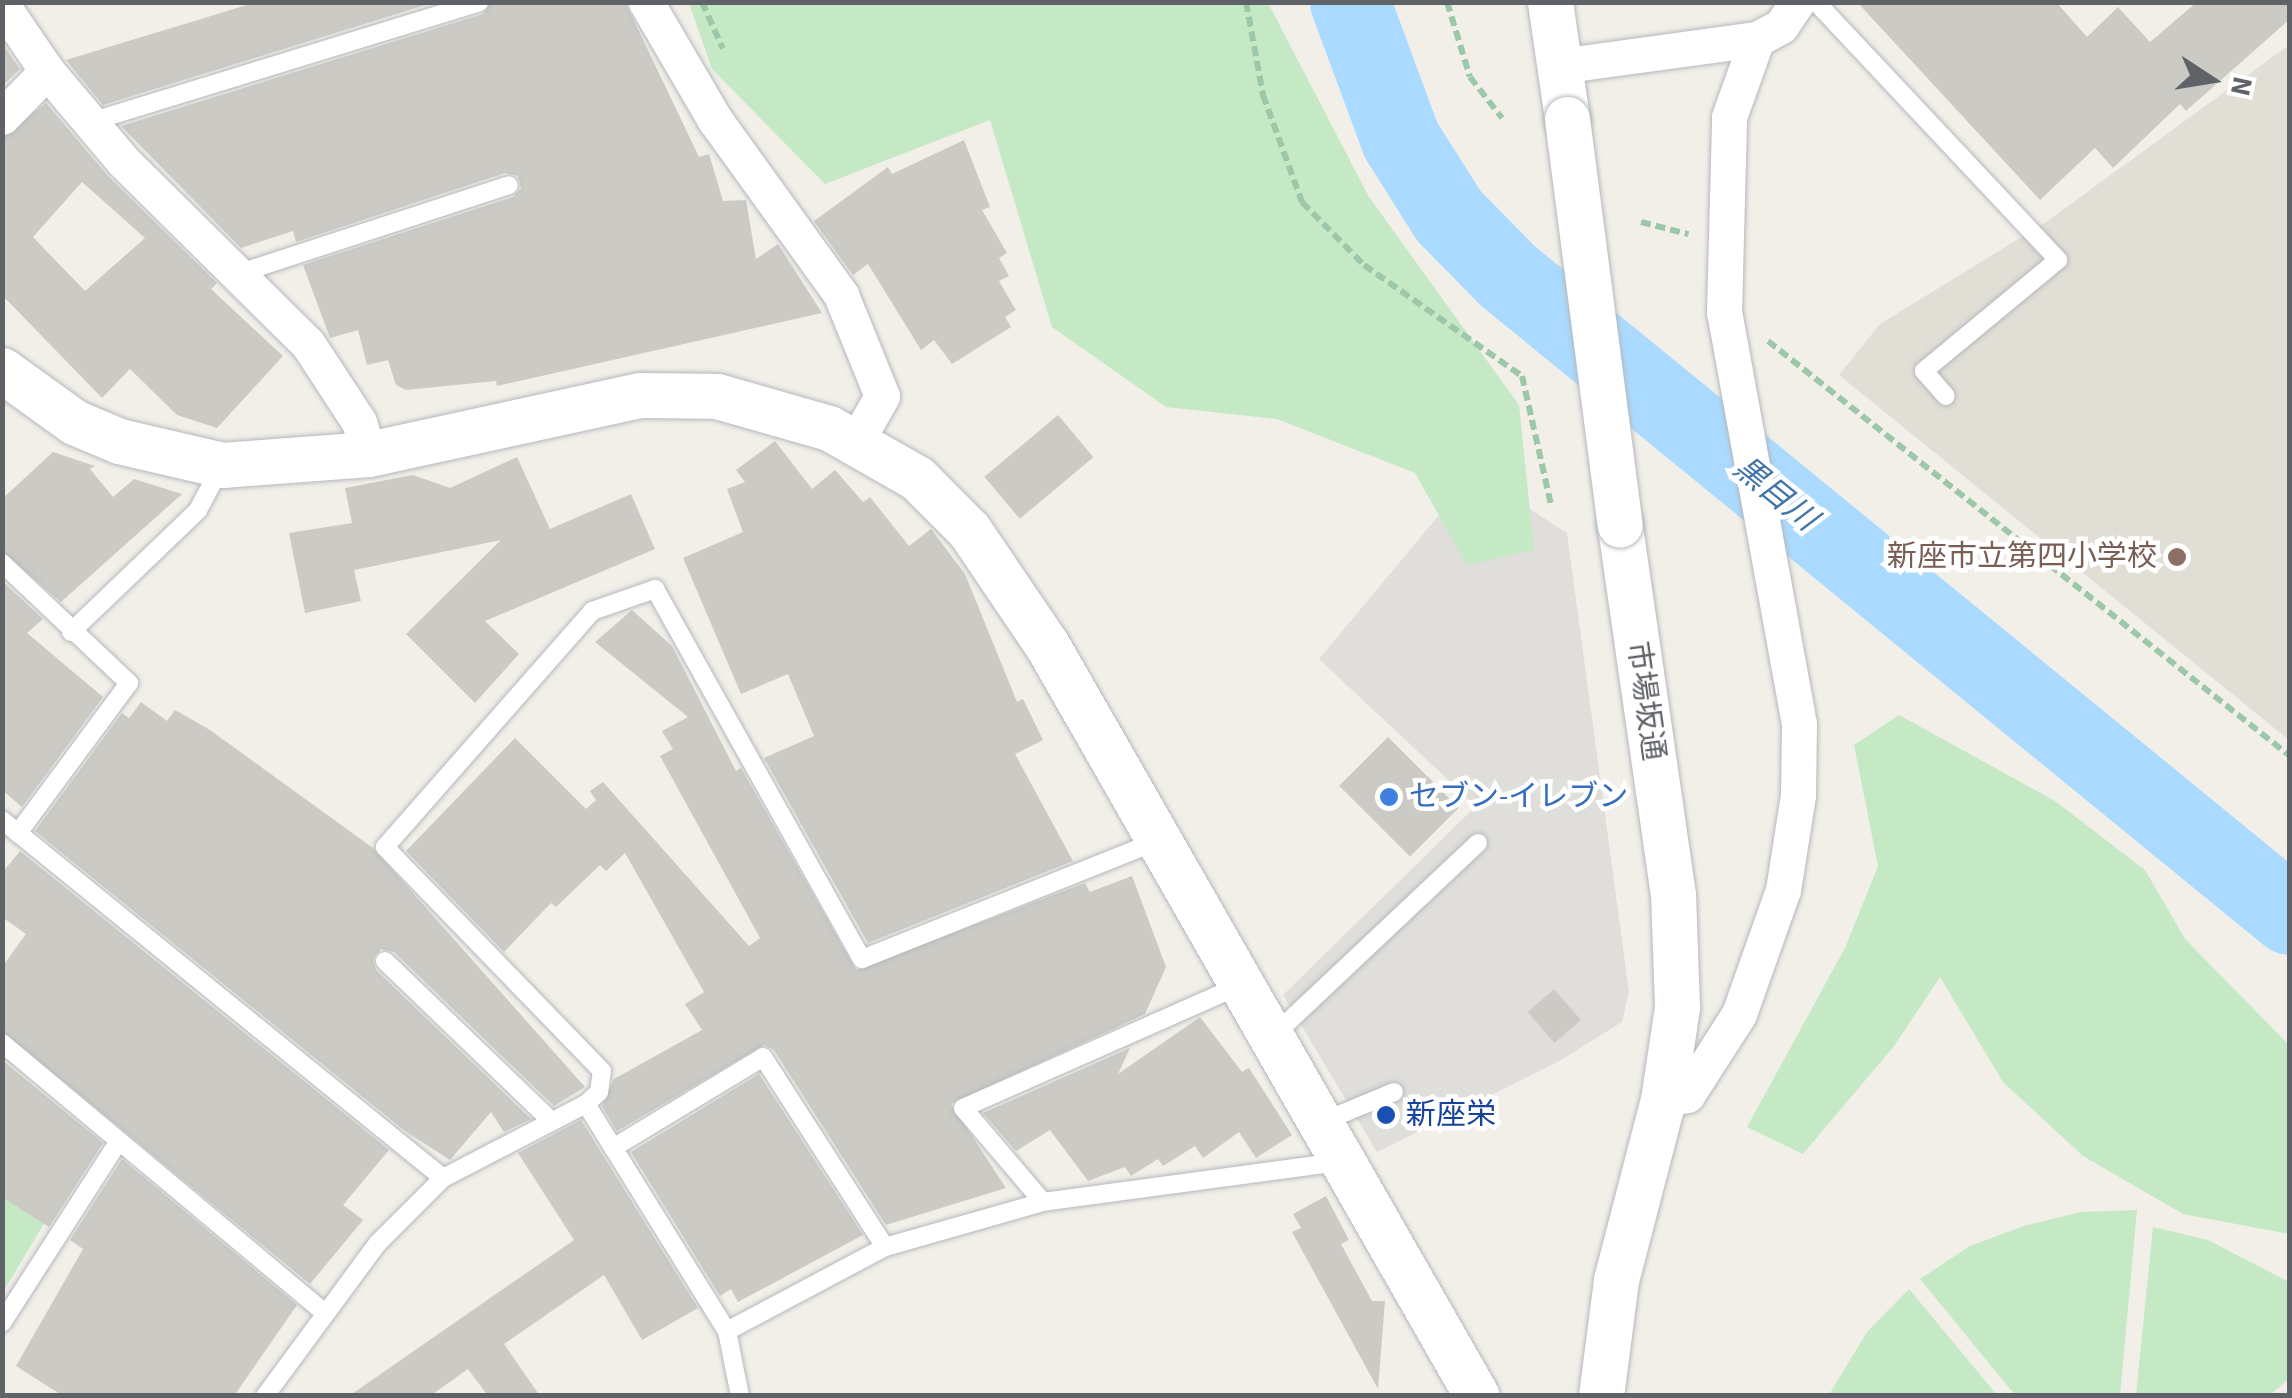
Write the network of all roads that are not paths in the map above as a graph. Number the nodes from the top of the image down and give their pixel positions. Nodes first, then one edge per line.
1 (478, 2) edge
2 (646, 2) edge
3 (1550, 2) edge
4 (1798, 2) edge
5 (1816, 2) edge
6 (2, 5) edge
7 (1757, 39) junction
8 (1560, 66) junction
9 (48, 71) junction
10 (2, 117) edge
11 (90, 122) junction
12 (509, 185) dead end
13 (234, 275) junction
14 (2, 370) edge
15 (1946, 396) dead end
16 (857, 440) junction
17 (369, 454) junction
18 (222, 464) junction
19 (2, 563) edge
20 (71, 632) junction
21 (2, 820) edge
22 (18, 833) junction
23 (1158, 841) junction
24 (1478, 843) dead end
25 (385, 962) dead end
26 (1241, 985) junction
27 (1272, 1037) junction
28 (2, 1043) edge
29 (1394, 1092) dead end
30 (1664, 1100) junction
31 (586, 1104) junction
32 (551, 1121) junction
33 (1322, 1122) junction
34 (117, 1144) junction
35 (613, 1148) junction
36 (1344, 1161) junction
37 (443, 1178) junction
38 (1043, 1202) junction
39 (885, 1248) junction
40 (323, 1311) junction
41 (2, 1323) edge
42 (727, 1331) junction
43 (265, 1396) edge
44 (740, 1396) edge
45 (1477, 1396) edge
46 (1601, 1396) edge

1 - 11 lane
2 - 16 street
3 - 8 street, 市場坂通
4 - 7 street
5 - 15 lane
6 - 9 street
7 - 8 street
7 - 30 street
8 - 30 street, 市場坂通, bridge
9 - 10 street
9 - 11 street
11 - 13 street
12 - 13 lane
13 - 17 street
14 - 18 street
16 - 17 street
16 - 23 street
17 - 18 street
18 - 20 lane
19 - 20 lane
20 - 22 lane
21 - 22 lane
22 - 37 lane
23 - 26 street
23 - 31 lane
24 - 27 lane
25 - 32 lane
26 - 27 street
26 - 38 lane
27 - 33 street
28 - 34 lane
29 - 33 lane
30 - 46 street, 市場坂通
31 - 32 lane
31 - 35 lane
32 - 37 lane
33 - 36 street
34 - 40 lane
34 - 41 lane
35 - 39 lane
35 - 42 lane
36 - 38 lane
36 - 45 street
37 - 40 lane
38 - 39 lane
39 - 42 lane
40 - 43 lane
42 - 44 lane

